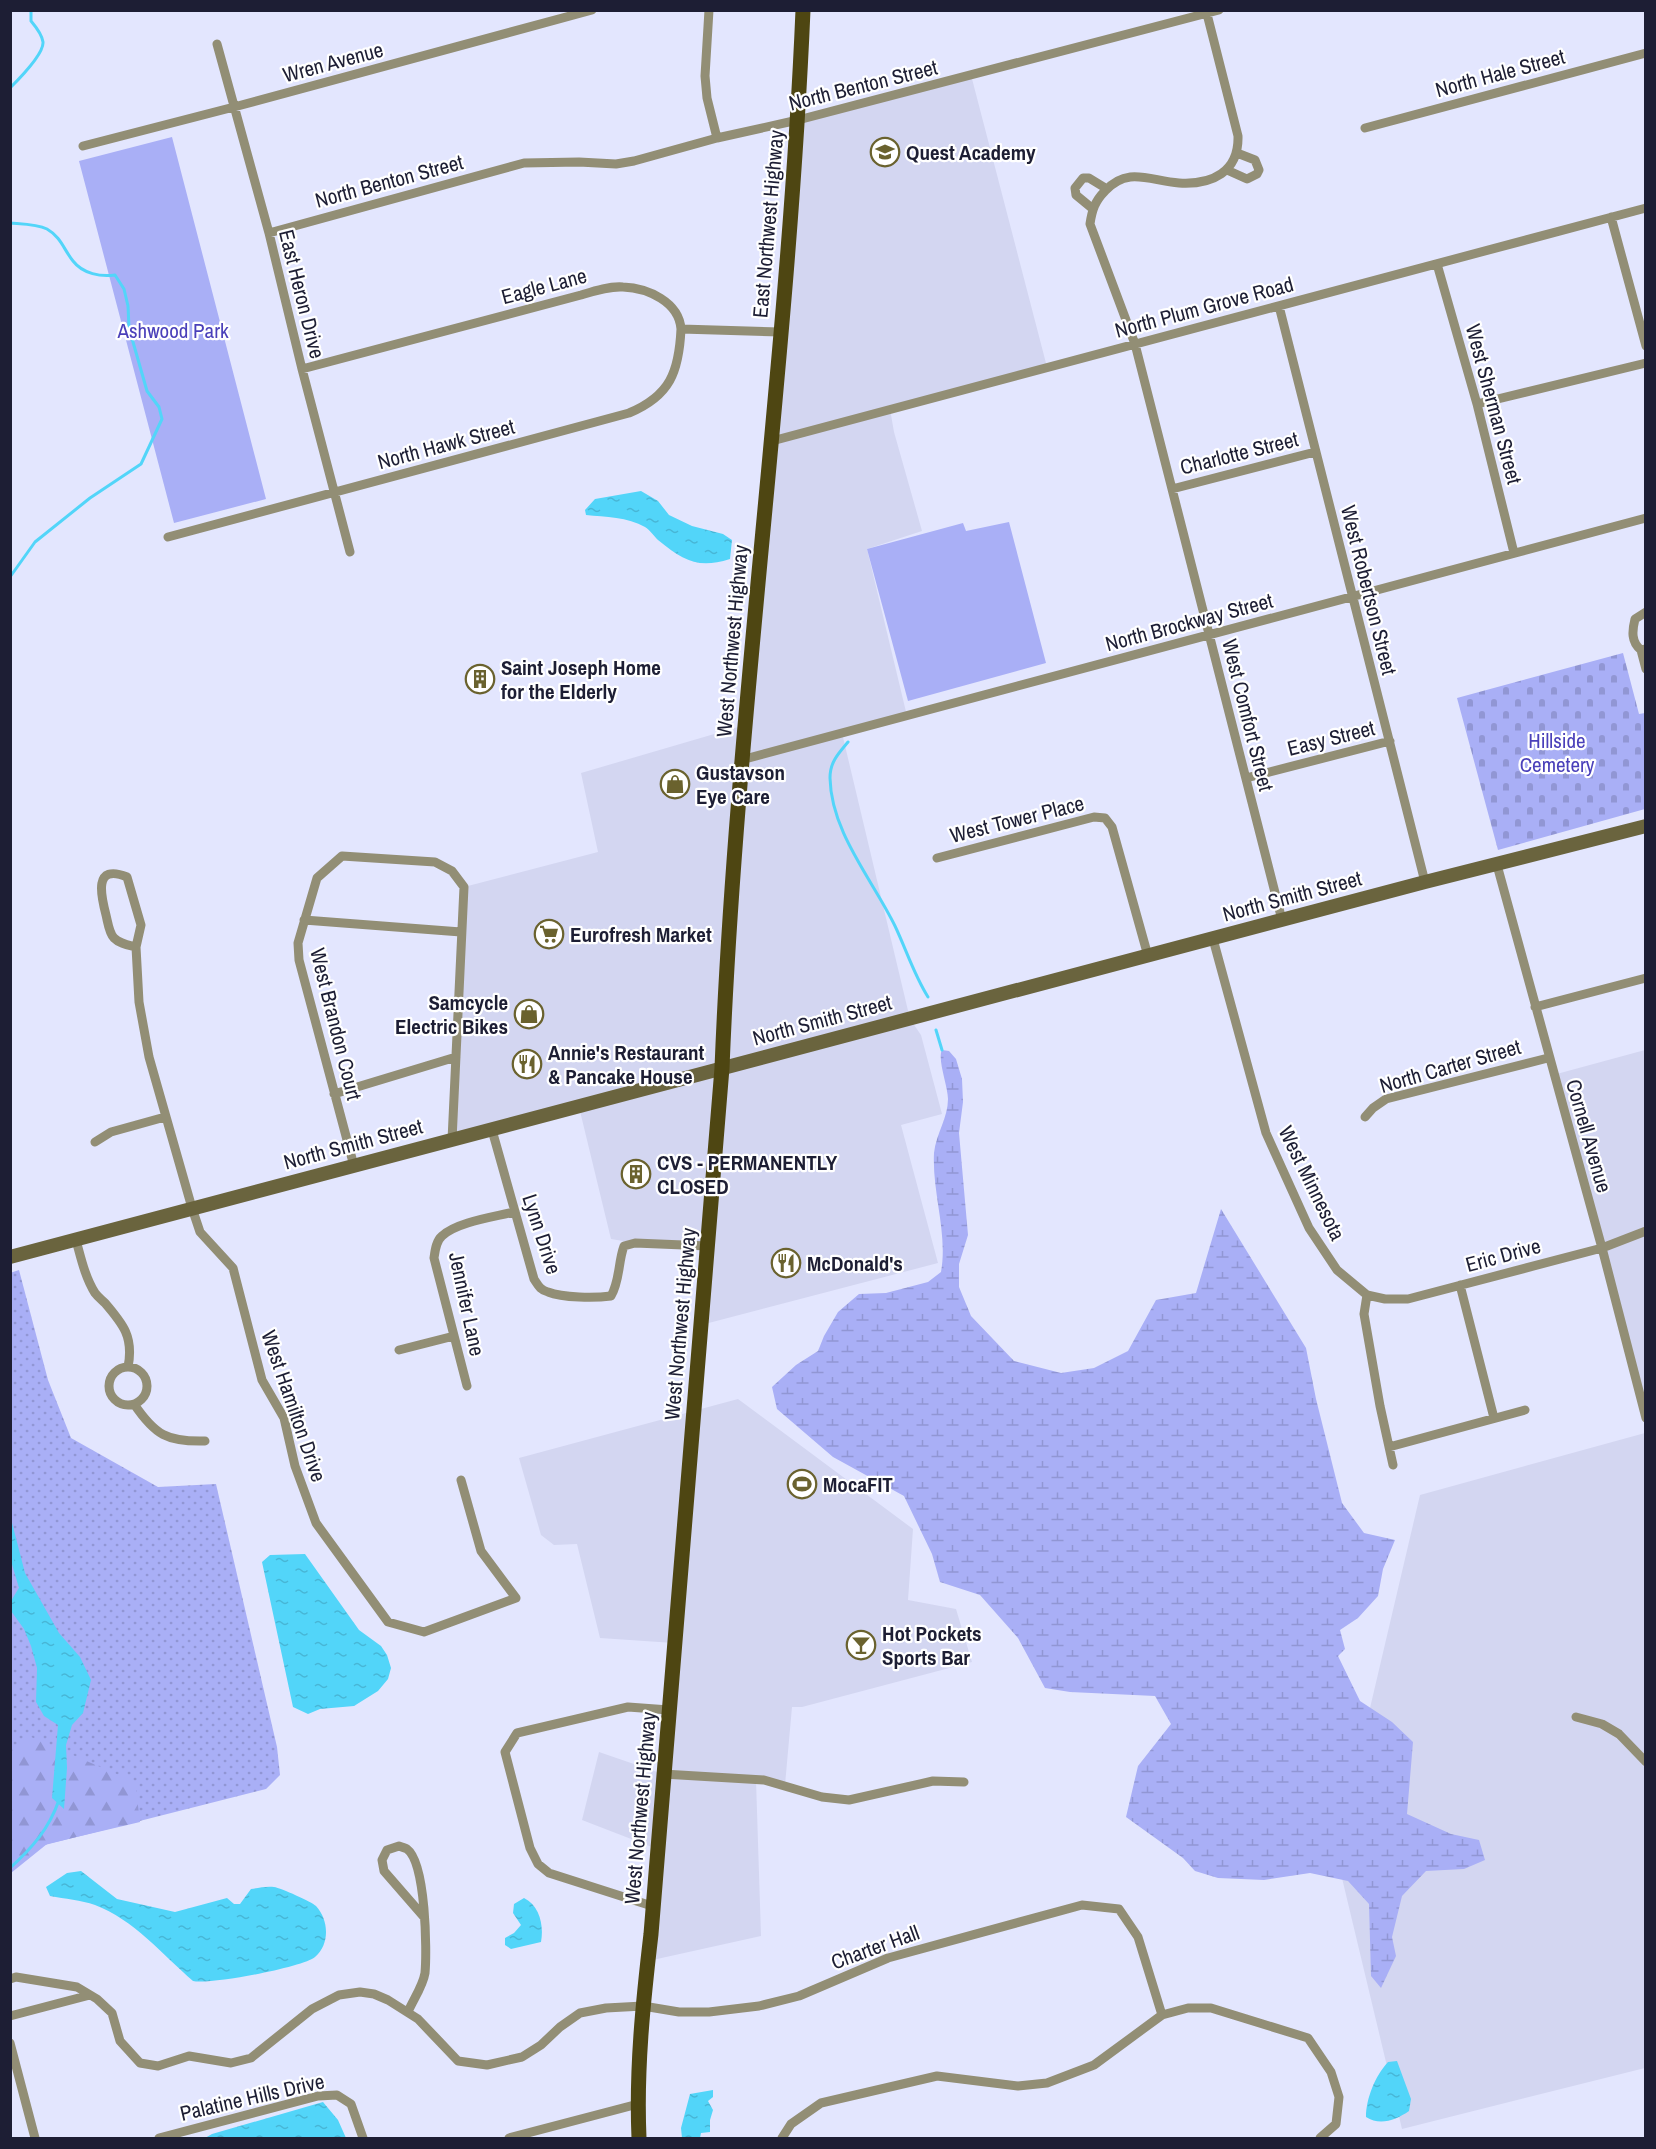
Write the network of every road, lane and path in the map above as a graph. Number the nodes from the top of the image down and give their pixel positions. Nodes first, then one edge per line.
1 (592, 10) edge
2 (709, 10) edge
3 (802, 10) edge
4 (1219, 10) edge
5 (1207, 14) junction
6 (217, 44) dead end
7 (1646, 53) edge
8 (234, 107) junction
9 (798, 120) junction
10 (1365, 128) dead end
11 (717, 138) junction
12 (83, 146) dead end
13 (1237, 153) junction
14 (1227, 170) junction
15 (1107, 189) junction
16 (1646, 208) edge
17 (1093, 209) junction
18 (1611, 217) junction
19 (269, 233) junction
20 (1437, 264) junction
21 (1279, 306) junction
22 (681, 329) junction
23 (780, 332) junction
24 (1135, 344) junction
25 (1646, 346) edge
26 (1646, 363) edge
27 (302, 369) junction
28 (1477, 404) junction
29 (772, 441) junction
30 (1315, 452) junction
31 (1172, 489) junction
32 (334, 493) junction
33 (1645, 518) edge
34 (168, 537) dead end
35 (350, 552) dead end
36 (1514, 554) junction
37 (1353, 596) junction
38 (1646, 612) edge
39 (1209, 635) junction
40 (1643, 650) edge
41 (1646, 669) edge
42 (1390, 741) junction
43 (741, 760) junction
44 (1246, 778) junction
45 (1646, 826) edge
46 (937, 858) dead end
47 (1497, 865) junction
48 (1425, 882) junction
49 (304, 920) junction
50 (1282, 920) junction
51 (461, 932) junction
52 (1213, 939) junction
53 (136, 947) junction
54 (1148, 956) junction
55 (1646, 978) edge
56 (1535, 1007) junction
57 (456, 1057) junction
58 (1548, 1058) junction
59 (723, 1068) junction
60 (334, 1094) junction
61 (165, 1117) junction
62 (1365, 1117) dead end
63 (492, 1130) junction
64 (452, 1140) junction
65 (95, 1142) dead end
66 (354, 1166) junction
67 (192, 1208) junction
68 (514, 1212) junction
69 (1646, 1230) edge
70 (76, 1240) junction
71 (708, 1246) junction
72 (1602, 1248) junction
73 (10, 1257) edge
74 (1460, 1284) junction
75 (1367, 1295) junction
76 (454, 1336) junction
77 (399, 1350) dead end
78 (128, 1366) junction
79 (467, 1386) dead end
80 (134, 1404) junction
81 (1525, 1410) dead end
82 (1494, 1418) junction
83 (1646, 1418) edge
84 (205, 1441) dead end
85 (1389, 1447) junction
86 (1393, 1465) dead end
87 (460, 1480) dead end
88 (669, 1710) junction
89 (1576, 1717) dead end
90 (1646, 1762) edge
91 (663, 1774) junction
92 (964, 1782) dead end
93 (652, 1906) junction
94 (424, 1917) junction
95 (10, 1979) edge
96 (90, 1995) junction
97 (643, 2006) junction
98 (408, 2012) junction
99 (1162, 2015) junction
100 (10, 2016) edge
101 (10, 2043) edge
102 (638, 2104) junction
103 (34, 2139) edge
104 (159, 2139) edge
105 (363, 2139) edge
106 (508, 2139) edge
107 (639, 2139) edge
108 (782, 2139) edge
109 (1320, 2139) edge

1 - 8 street, Wren Avenue
2 - 11 street
3 - 9 main road, East Northwest Highway
4 - 5 street, North Benton Street
5 - 9 street, North Benton Street
5 - 13 street
6 - 8 street, East Heron Drive
7 - 10 street, North Hale Street
8 - 12 street, Wren Avenue
8 - 19 street, East Heron Drive
9 - 11 street, North Benton Street
9 - 23 main road, East Northwest Highway
11 - 19 street, North Benton Street
13 - 14 street
13 - 14 street
14 - 15 street
15 - 17 street
15 - 17 street
16 - 18 street, North Plum Grove Road
17 - 24 street, West Comfort Street
18 - 20 street, North Plum Grove Road
18 - 25 street
19 - 27 street, East Heron Drive
20 - 21 street, North Plum Grove Road
20 - 28 street, West Sherman Street
21 - 24 street, North Plum Grove Road
21 - 30 street, West Robertson Street
22 - 23 street
22 - 27 street, Eagle Lane
22 - 32 street, North Hawk Street
23 - 29 main road, East Northwest Highway
24 - 29 street, North Plum Grove Road
24 - 31 street, West Comfort Street
26 - 28 street
27 - 32 street, East Heron Drive
28 - 36 street, West Sherman Street
29 - 43 main road, West Northwest Highway
30 - 31 street, Charlotte Street
30 - 37 street, West Robertson Street
31 - 39 street, West Comfort Street
32 - 34 street, North Hawk Street
32 - 35 street, East Heron Drive
33 - 36 street, North Brockway Street
36 - 37 street, North Brockway Street
37 - 39 street, North Brockway Street
37 - 42 street, West Robertson Street
38 - 40 street
39 - 43 street, North Brockway Street
39 - 44 street, West Comfort Street
40 - 41 street
42 - 44 street, Easy Street
42 - 48 street, West Robertson Street
43 - 59 main road, West Northwest Highway
44 - 50 street, West Comfort Street
45 - 47 street, North Smith Street
46 - 54 street, West Tower Place
47 - 48 street, North Smith Street
47 - 56 street, Cornell Avenue
48 - 50 street, North Smith Street
49 - 51 street
49 - 51 street, West Brandon Court
49 - 60 street, West Brandon Court
50 - 52 street, North Smith Street
51 - 57 street, West Brandon Court
52 - 54 street, North Smith Street
52 - 75 street, West Minnesota
53 - 53 street, West Hamilton Drive
53 - 61 street, West Hamilton Drive
54 - 59 street, North Smith Street
55 - 56 street
56 - 58 street, Cornell Avenue
57 - 60 street
57 - 64 street, West Brandon Court
58 - 62 street, North Carter Street
58 - 72 street, Cornell Avenue
59 - 63 street, North Smith Street
59 - 71 main road, West Northwest Highway
60 - 66 street, West Brandon Court
61 - 65 street
61 - 67 street, West Hamilton Drive
63 - 64 street, North Smith Street
63 - 68 street, Lynn Drive
64 - 66 street, North Smith Street
66 - 67 street, North Smith Street
67 - 70 street, North Smith Street
67 - 87 street, West Hamilton Drive
68 - 71 street, Lynn Drive
68 - 76 street, Jennifer Lane
69 - 72 street, Eric Drive
70 - 73 street, North Smith Street
70 - 78 street
71 - 88 main road, West Northwest Highway
72 - 74 street, Eric Drive
72 - 83 street, Cornell Avenue
74 - 75 street, Eric Drive
74 - 82 street
75 - 85 street
76 - 77 street
76 - 79 street, Jennifer Lane
78 - 80 street
78 - 80 street
80 - 84 street
81 - 82 street
82 - 85 street
85 - 86 street
88 - 91 main road, West Northwest Highway
88 - 93 street
89 - 90 street
91 - 92 street
91 - 93 main road, West Northwest Highway
93 - 97 main road, West Northwest Highway
94 - 94 street
94 - 98 street
95 - 96 street, Charter Hall
96 - 98 street, Charter Hall
96 - 100 street
97 - 98 street, Charter Hall
97 - 99 street, Charter Hall
97 - 102 main road, West Northwest Highway
99 - 108 street
99 - 109 street
101 - 103 street
102 - 106 street
102 - 107 main road, West Northwest Highway
104 - 105 street, Palatine Hills Drive

